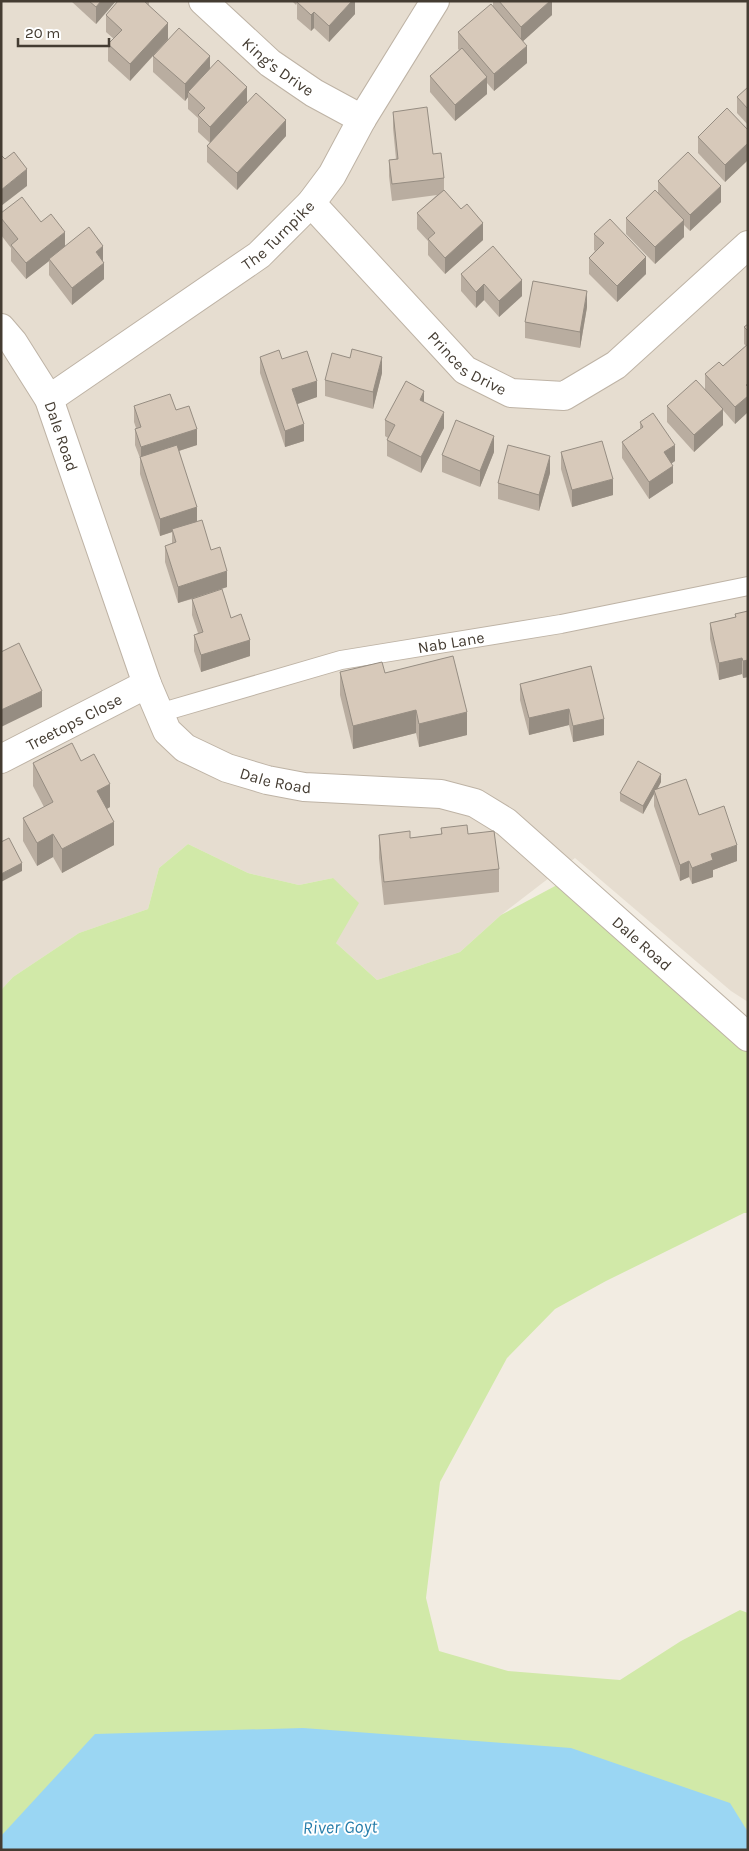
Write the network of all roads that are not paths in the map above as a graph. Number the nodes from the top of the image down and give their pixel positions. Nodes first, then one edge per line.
1 (203, 1) edge
2 (435, 1) edge
3 (362, 119) junction
4 (311, 203) junction
5 (748, 245) edge
6 (1, 328) edge
7 (49, 399) junction
8 (748, 586) edge
9 (147, 684) junction
10 (159, 714) junction
11 (1, 759) edge
12 (748, 1037) edge

1 - 3 street, King's Drive
2 - 3 street, The Turnpike
3 - 4 street, The Turnpike
4 - 5 street, Princes Drive
4 - 7 street, The Turnpike
6 - 7 street, Dale Road
7 - 9 street, Dale Road
8 - 10 lane, Nab Lane
9 - 10 street, Dale Road
9 - 11 street, Treetops Close
10 - 12 street, Dale Road

